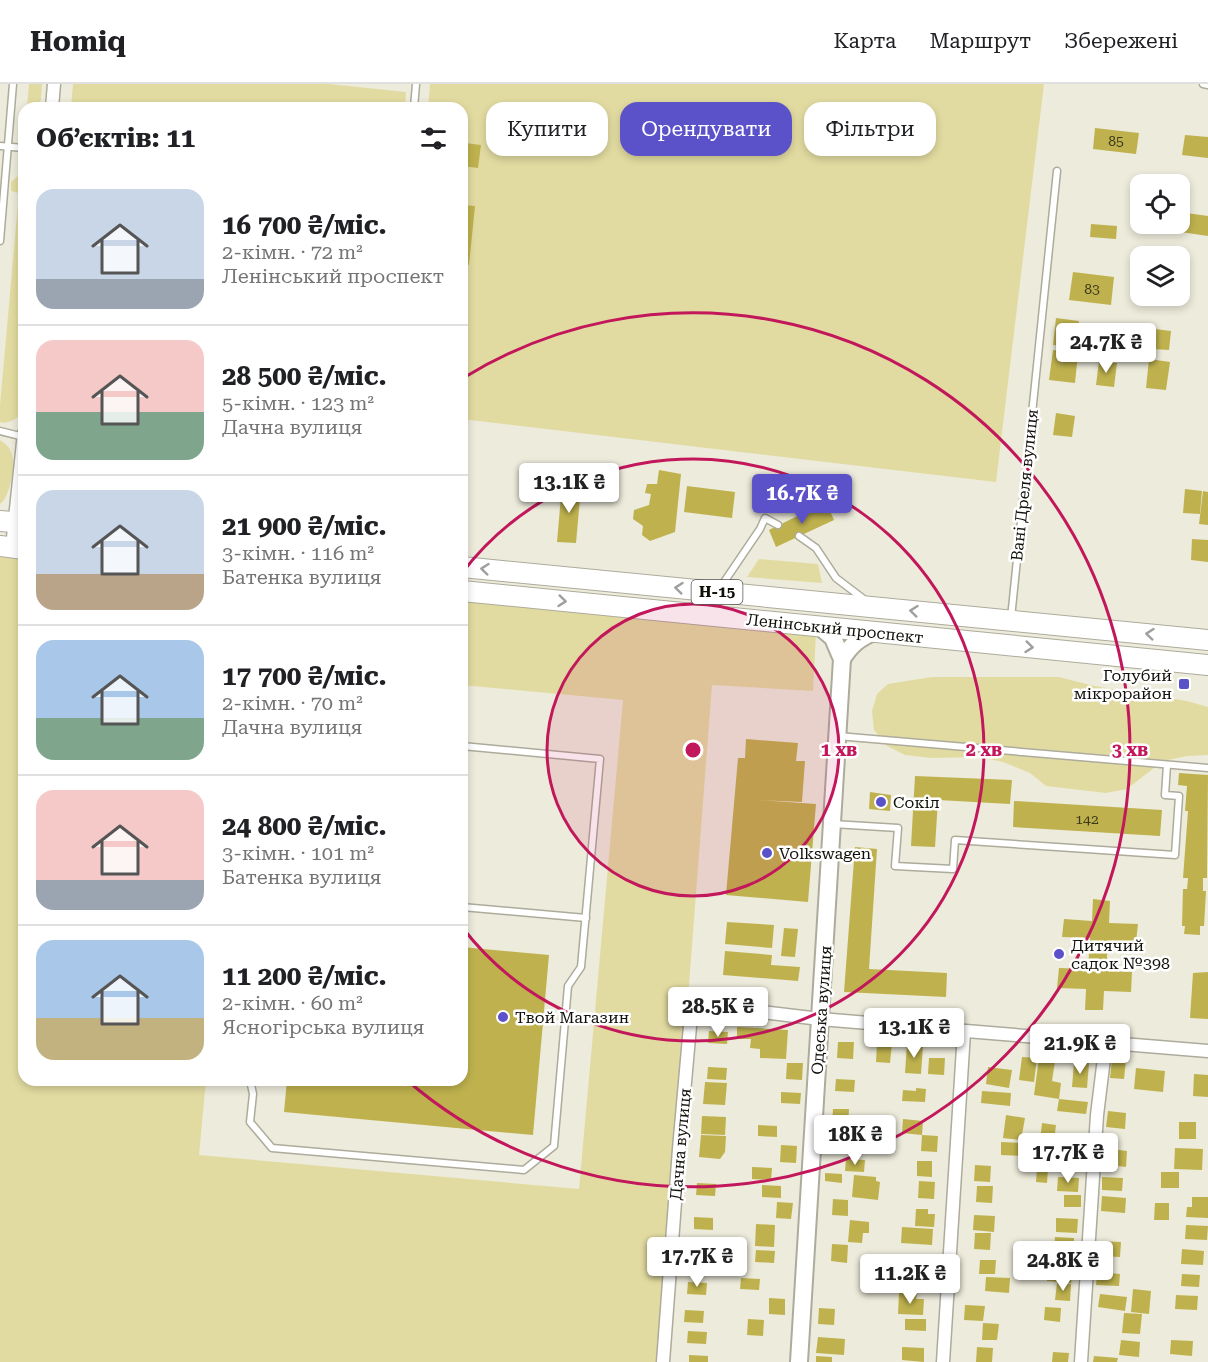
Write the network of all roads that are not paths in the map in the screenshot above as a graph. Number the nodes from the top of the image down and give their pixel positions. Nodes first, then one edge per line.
1 (13, 84) edge
2 (54, 84) edge
3 (416, 84) edge
4 (1203, 84) edge
5 (1208, 84) edge
6 (52, 102) edge
7 (414, 102) edge
8 (0, 147) edge
9 (8, 147) junction
10 (18, 148) edge
11 (1057, 171) dead end
12 (0, 241) edge
13 (0, 431) edge
14 (18, 434) edge
15 (18, 482) edge
16 (13, 522) edge
17 (778, 525) dead end
18 (799, 536) dead end
19 (12, 547) edge
20 (468, 568) edge
21 (468, 592) edge
22 (717, 592) junction
23 (875, 607) junction
24 (973, 617) junction
25 (1011, 619) junction
26 (819, 626) junction
27 (874, 632) junction
28 (1208, 640) edge
29 (971, 642) junction
30 (842, 658) junction
31 (1208, 665) edge
32 (838, 735) junction
33 (468, 747) edge
34 (1167, 765) junction
35 (1208, 768) edge
36 (833, 824) junction
37 (468, 908) edge
38 (586, 918) junction
39 (820, 1020) junction
40 (964, 1032) junction
41 (1106, 1042) junction
42 (1208, 1051) edge
43 (251, 1086) edge
44 (663, 1362) edge
45 (799, 1362) edge
46 (943, 1362) edge
47 (1081, 1362) edge

1 - 9 lane
2 - 6 street
3 - 7 lane
4 - 5 lane
8 - 9 lane
9 - 10 lane
9 - 12 lane
11 - 25 lane, Вані Дреля вулиця
13 - 14 lane
15 - 16 street
16 - 19 street
17 - 22 lane
18 - 23 lane
22 -> 20 main road, Ленінський проспект / Н-15
21 -> 26 main road, Ленінський проспект / Н-15
22 - 23 main road, Ленінський проспект / Н-15
24 -> 23 main road, Ленінський проспект / Н-15
24 - 25 main road, Ленінський проспект / Н-15
24 - 29 main road
28 -> 25 main road, Ленінський проспект / Н-15
26 - 27 main road, Ленінський проспект / Н-15
26 - 30 street
27 - 29 main road, Ленінський проспект / Н-15
27 - 30 street
29 -> 31 main road, Ленінський проспект / Н-15
30 - 32 street, Одеська вулиця
32 - 34 lane
32 - 36 street, Одеська вулиця
33 - 38 lane
34 - 35 lane
34 - 36 lane
36 - 39 street, Одеська вулиця
37 - 38 lane
38 - 43 lane
39 - 40 street
39 - 44 street, Дачна вулиця
39 - 45 street, Одеська вулиця
40 - 41 street
40 - 46 street
41 - 42 street
41 - 47 street

